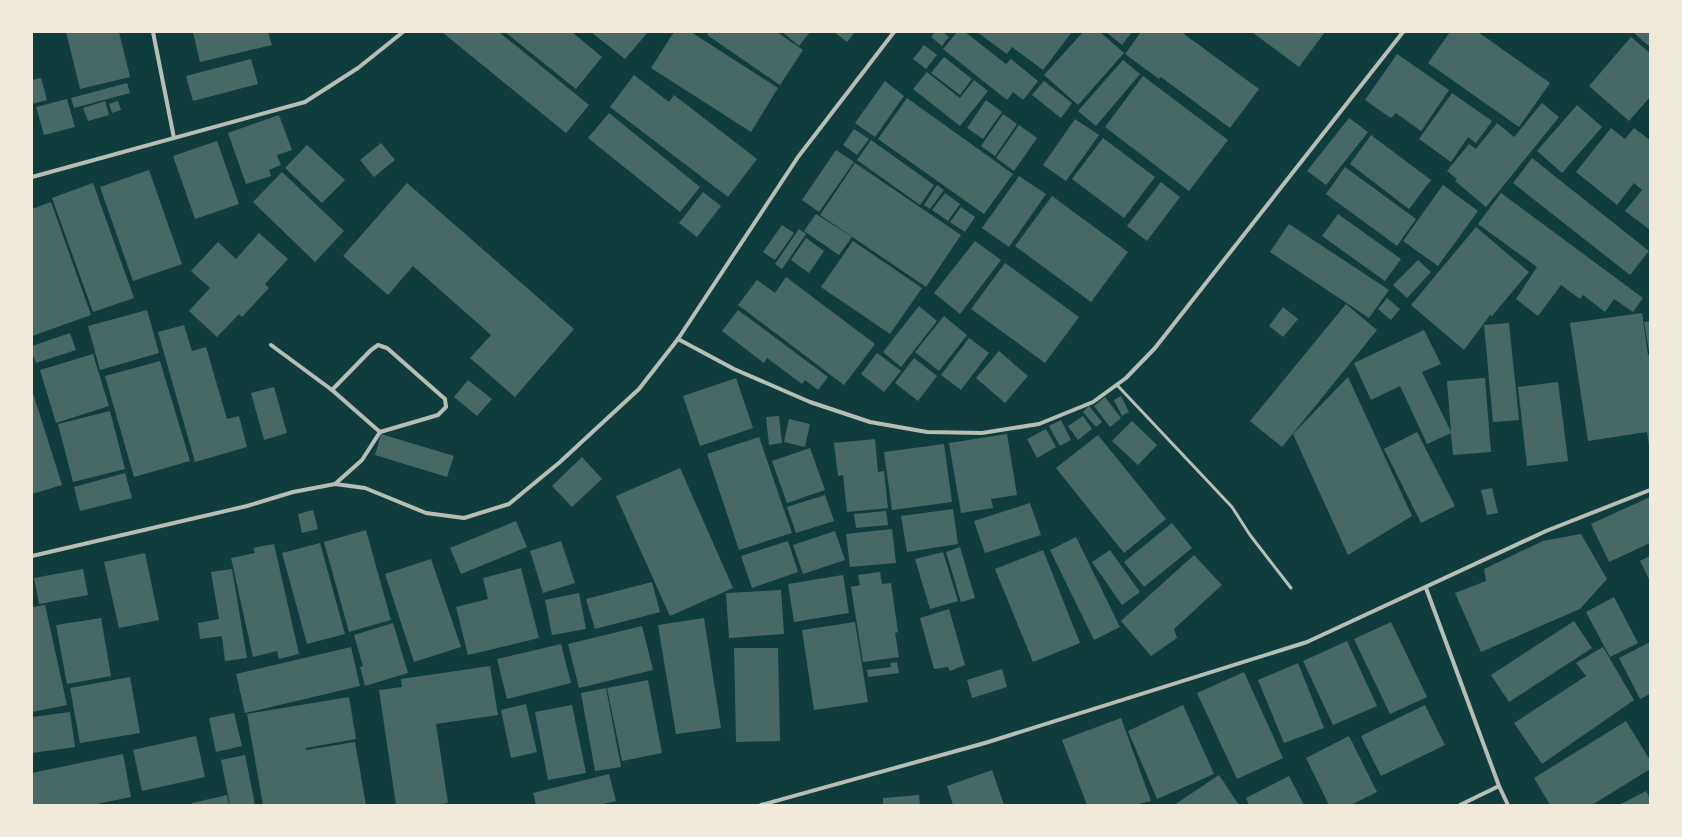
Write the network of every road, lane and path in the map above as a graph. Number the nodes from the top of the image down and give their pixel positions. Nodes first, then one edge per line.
1 (153, 32) edge
2 (403, 32) edge
3 (894, 32) edge
4 (1403, 32) edge
5 (174, 138) junction
6 (32, 177) edge
7 (678, 339) junction
8 (271, 345) dead end
9 (1117, 385) junction
10 (332, 390) junction
11 (380, 432) junction
12 (335, 484) junction
13 (1650, 490) edge
14 (32, 556) edge
15 (1291, 588) dead end
16 (1426, 588) junction
17 (1499, 786) junction
18 (761, 805) edge
19 (1460, 805) edge
20 (1508, 805) edge

1 - 5 street
2 - 5 street
3 - 7 street
4 - 9 street
5 - 6 street
7 - 9 street
7 - 12 street
8 - 10 street
9 - 15 lane
10 - 11 street
10 - 11 street
11 - 12 street
12 - 14 street
13 - 16 street
16 - 17 street
16 - 18 street
17 - 19 street
17 - 20 street

